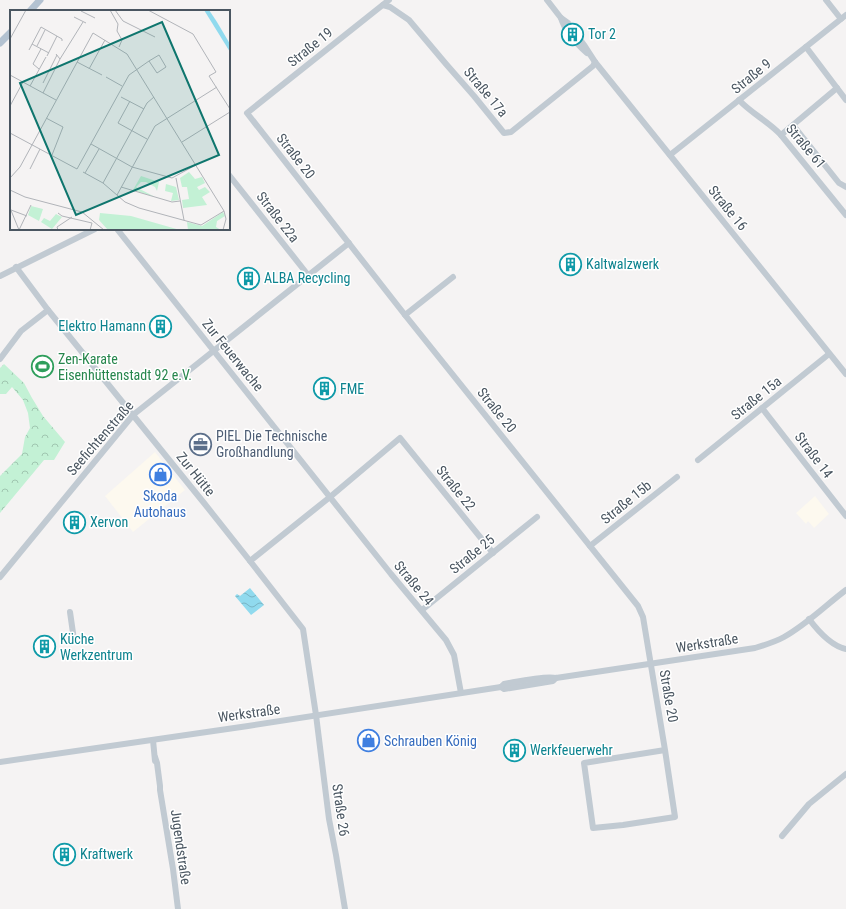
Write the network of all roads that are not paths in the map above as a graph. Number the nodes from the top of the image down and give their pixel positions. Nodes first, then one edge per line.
1 (40, 0) edge
2 (389, 0) edge
3 (547, 0) edge
4 (826, 0) edge
5 (383, 5) junction
6 (31, 10) edge
7 (843, 17) edge
8 (10, 33) edge
9 (0, 43) edge
10 (806, 46) junction
11 (593, 60) junction
12 (837, 88) junction
13 (739, 100) junction
14 (846, 100) edge
15 (247, 113) joint
16 (793, 125) junction
17 (781, 135) junction
18 (670, 155) junction
19 (230, 176) edge
20 (846, 187) edge
21 (846, 215) edge
22 (93, 230) edge
23 (118, 230) edge
24 (349, 243) junction
25 (16, 267) junction
26 (308, 275) junction
27 (0, 276) edge
28 (453, 278) dead end
29 (48, 310) junction
30 (405, 315) junction
31 (214, 351) junction
32 (829, 354) junction
33 (0, 359) edge
34 (846, 374) edge
35 (762, 408) junction
36 (133, 415) junction
37 (698, 460) dead end
38 (676, 477) dead end
39 (330, 497) junction
40 (846, 516) edge
41 (537, 517) dead end
42 (590, 546) junction
43 (493, 553) junction
44 (250, 561) junction
45 (0, 577) edge
46 (846, 590) edge
47 (422, 610) junction
48 (70, 612) dead end
49 (809, 619) junction
50 (74, 640) dead end
51 (846, 650) edge
52 (651, 663) junction
53 (461, 693) junction
54 (316, 715) junction
55 (153, 740) junction
56 (665, 750) junction
57 (0, 762) edge
58 (846, 774) edge
59 (782, 836) dead end
60 (178, 909) edge
61 (345, 909) edge

1 - 6 main road
2 - 5 street, Straße 19
3 - 11 street, Straße 16
4 - 7 street
5 - 11 street, Straße 17a
5 - 15 street, Straße 19
7 - 10 street, Straße 9
8 - 9 main road
10 - 12 street
10 - 13 street, Straße 9
11 - 18 street, Straße 16
12 - 14 street
12 - 16 street
13 - 17 street, Straße 61
13 - 18 street, Straße 9
15 - 24 street, Straße 20
16 - 17 street
16 - 20 street
17 - 21 street, Straße 61
18 - 32 street, Straße 16
19 - 26 street, Straße 22a
22 - 25 street
23 - 31 street, Zur Feuerwache
24 - 26 street, Seefichtenstraße
24 - 30 street, Straße 20
25 - 27 street
25 - 29 street, Zur Hütte
26 - 31 street, Seefichtenstraße
28 - 30 street
29 - 33 street
29 - 36 street, Zur Hütte
30 - 42 street, Straße 20
31 - 36 street, Seefichtenstraße
31 - 39 street, Zur Feuerwache
32 - 34 street, Straße 16
32 - 35 street, Straße 15a
35 - 37 street, Straße 15a
35 - 40 street, Straße 14
36 - 44 street, Zur Hütte
36 - 45 street, Seefichtenstraße
38 - 42 street, Straße 15b
39 - 43 street, Straße 22
39 - 44 street
39 - 47 street, Straße 24
41 - 43 street, Straße 25
42 - 52 street, Straße 20
43 - 47 street, Straße 25
44 - 54 street, Zur Hütte
46 - 49 street, Werkstraße
47 - 53 street, Straße 24
48 - 50 street
49 - 51 street
49 - 52 street, Werkstraße
52 - 53 street, Werkstraße
52 - 56 street, Straße 20
53 - 54 street, Werkstraße
54 - 55 street, Werkstraße
54 - 61 street, Straße 26
55 - 57 street, Werkstraße
55 - 60 street, Jugendstraße
56 - 56 street, Straße 20
58 - 59 street

